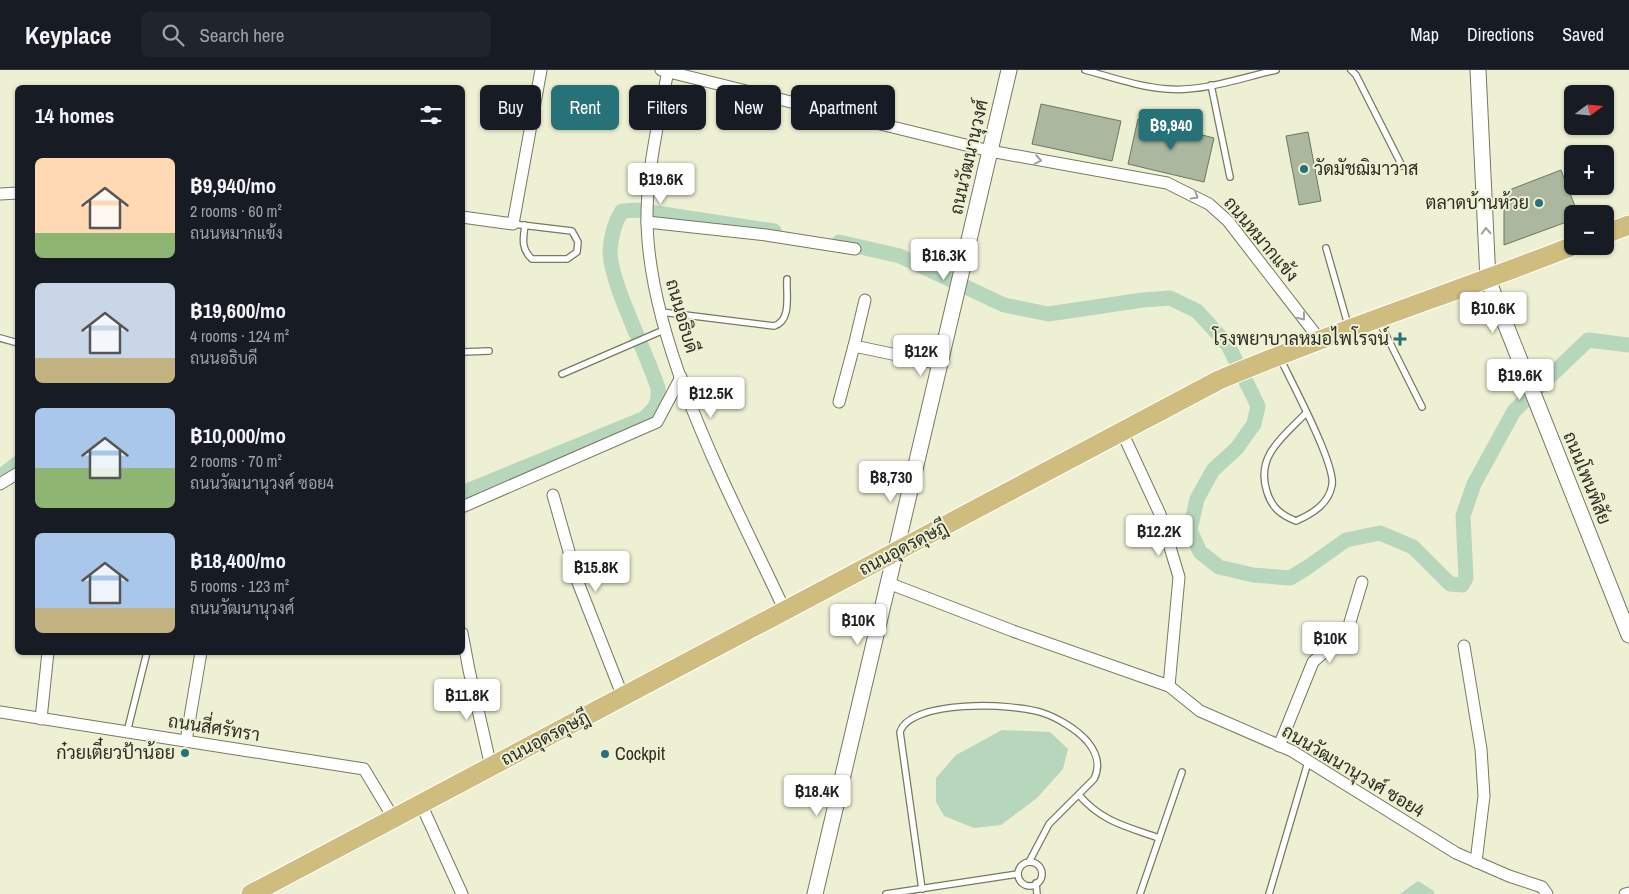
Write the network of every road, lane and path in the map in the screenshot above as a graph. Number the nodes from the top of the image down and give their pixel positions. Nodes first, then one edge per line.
1 (541, 70) edge
2 (665, 70) edge
3 (1009, 70) edge
4 (1085, 70) edge
5 (1276, 70) edge
6 (1351, 70) edge
7 (1478, 70) edge
8 (1211, 85) junction
9 (990, 152) junction
10 (1402, 166) dead end
11 (1230, 177) dead end
12 (15, 193) edge
13 (0, 194) edge
14 (465, 217) edge
15 (647, 222) junction
16 (512, 224) junction
17 (1629, 224) edge
18 (525, 226) junction
19 (1614, 230) edge
20 (1326, 248) dead end
21 (855, 249) dead end
22 (1564, 250) edge
23 (787, 279) dead end
24 (1488, 280) junction
25 (865, 300) dead end
26 (661, 312) junction
27 (1378, 319) junction
28 (666, 329) junction
29 (1350, 329) junction
30 (0, 338) edge
31 (1320, 340) junction
32 (15, 342) edge
33 (854, 346) junction
34 (489, 351) dead end
35 (465, 352) edge
36 (1279, 355) junction
37 (940, 364) junction
38 (562, 374) dead end
39 (681, 377) junction
40 (839, 402) dead end
41 (1422, 406) dead end
42 (1306, 413) junction
43 (1122, 432) junction
44 (15, 475) edge
45 (0, 484) edge
46 (553, 495) dead end
47 (465, 506) edge
48 (897, 552) junction
49 (888, 582) junction
50 (1362, 582) dead end
51 (785, 611) junction
52 (1629, 635) edge
53 (1464, 646) dead end
54 (465, 652) edge
55 (48, 655) edge
56 (146, 655) edge
57 (200, 655) edge
58 (1169, 686) junction
59 (624, 697) junction
60 (0, 712) edge
61 (42, 719) junction
62 (127, 732) junction
63 (186, 741) junction
64 (1279, 746) junction
65 (1308, 762) junction
66 (491, 767) junction
67 (1182, 772) dead end
68 (1080, 795) junction
69 (421, 804) junction
70 (394, 819) junction
71 (1159, 838) junction
72 (1029, 862) junction
73 (1476, 862) junction
74 (1018, 874) junction
75 (1036, 884) junction
76 (922, 889) junction
77 (252, 894) edge
78 (462, 894) edge
79 (814, 894) edge
80 (886, 894) edge
81 (1037, 894) edge
82 (1140, 894) edge
83 (1269, 894) edge
84 (1547, 894) edge

1 - 16 street
2 - 9 street, ถนนหมากแข้ง
2 - 15 street, ถนนอธิบดี
3 - 9 street, ถนนวัฒนานุวงศ์
4 - 8 lane
5 - 8 lane
6 - 10 lane
24 -> 7 street, ถนนโพนพิสัย
8 - 11 lane
9 -> 31 street, ถนนหมากแข้ง
9 - 37 street, ถนนวัฒนานุวงศ์
12 - 13 street
14 - 16 street
15 - 21 street
15 - 26 street, ถนนอธิบดี
16 - 18 lane
17 - 19 main road
18 - 18 lane
20 - 29 lane
22 - 24 main road, ถนนอุดรดุษฎี
23 - 26 lane
24 - 27 main road, ถนนอุดรดุษฎี
24 - 52 street, ถนนโพนพิสัย
25 - 33 street
26 - 28 street, ถนนอธิบดี
27 - 29 main road, ถนนอุดรดุษฎี
27 - 41 lane
28 - 38 lane
28 - 39 street, ถนนอธิบดี
29 - 31 main road, ถนนอุดรดุษฎี
30 - 32 lane
31 - 36 main road, ถนนอุดรดุษฎี
33 - 37 street
33 - 40 street
34 - 35 lane
36 - 42 lane
36 - 43 main road, ถนนอุดรดุษฎี
37 - 48 street, ถนนวัฒนานุวงศ์
39 - 47 street
39 - 51 street, ถนนอธิบดี
42 - 42 lane
43 - 48 main road, ถนนอุดรดุษฎี
43 - 58 street
44 - 45 street
46 - 59 street
48 - 49 street, ถนนวัฒนานุวงศ์
48 - 51 main road, ถนนอุดรดุษฎี
49 - 58 street, ถนนวัฒนานุวงศ์ ซอย4
49 - 79 street, ถนนวัฒนานุวงศ์
50 - 64 street
51 - 59 main road, ถนนอุดรดุษฎี
53 - 73 street
54 - 66 street
55 - 61 street
56 - 62 lane
57 - 63 street
58 - 64 street, ถนนวัฒนานุวงศ์ ซอย4
59 - 66 main road, ถนนอุดรดุษฎี
60 - 61 street, ถนนสี่ศรัทรา
61 - 62 street, ถนนสี่ศรัทรา
62 - 63 street, ถนนสี่ศรัทรา
63 - 70 street, ถนนสี่ศรัทรา
64 - 65 street, ถนนวัฒนานุวงศ์ ซอย4
65 - 73 street, ถนนวัฒนานุวงศ์ ซอย4
65 - 83 lane
66 - 69 main road, ถนนอุดรดุษฎี
67 - 71 lane
68 - 71 lane
68 - 72 lane
68 - 76 lane
69 - 70 main road, ถนนอุดรดุษฎี
69 - 78 street
70 - 77 main road, ถนนอุดรดุษฎี
71 - 82 lane
72 - 74 lane
72 - 75 lane
73 - 84 street, ถนนวัฒนานุวงศ์ ซอย4
74 - 75 lane
74 - 76 lane
75 - 81 lane
76 - 80 lane

